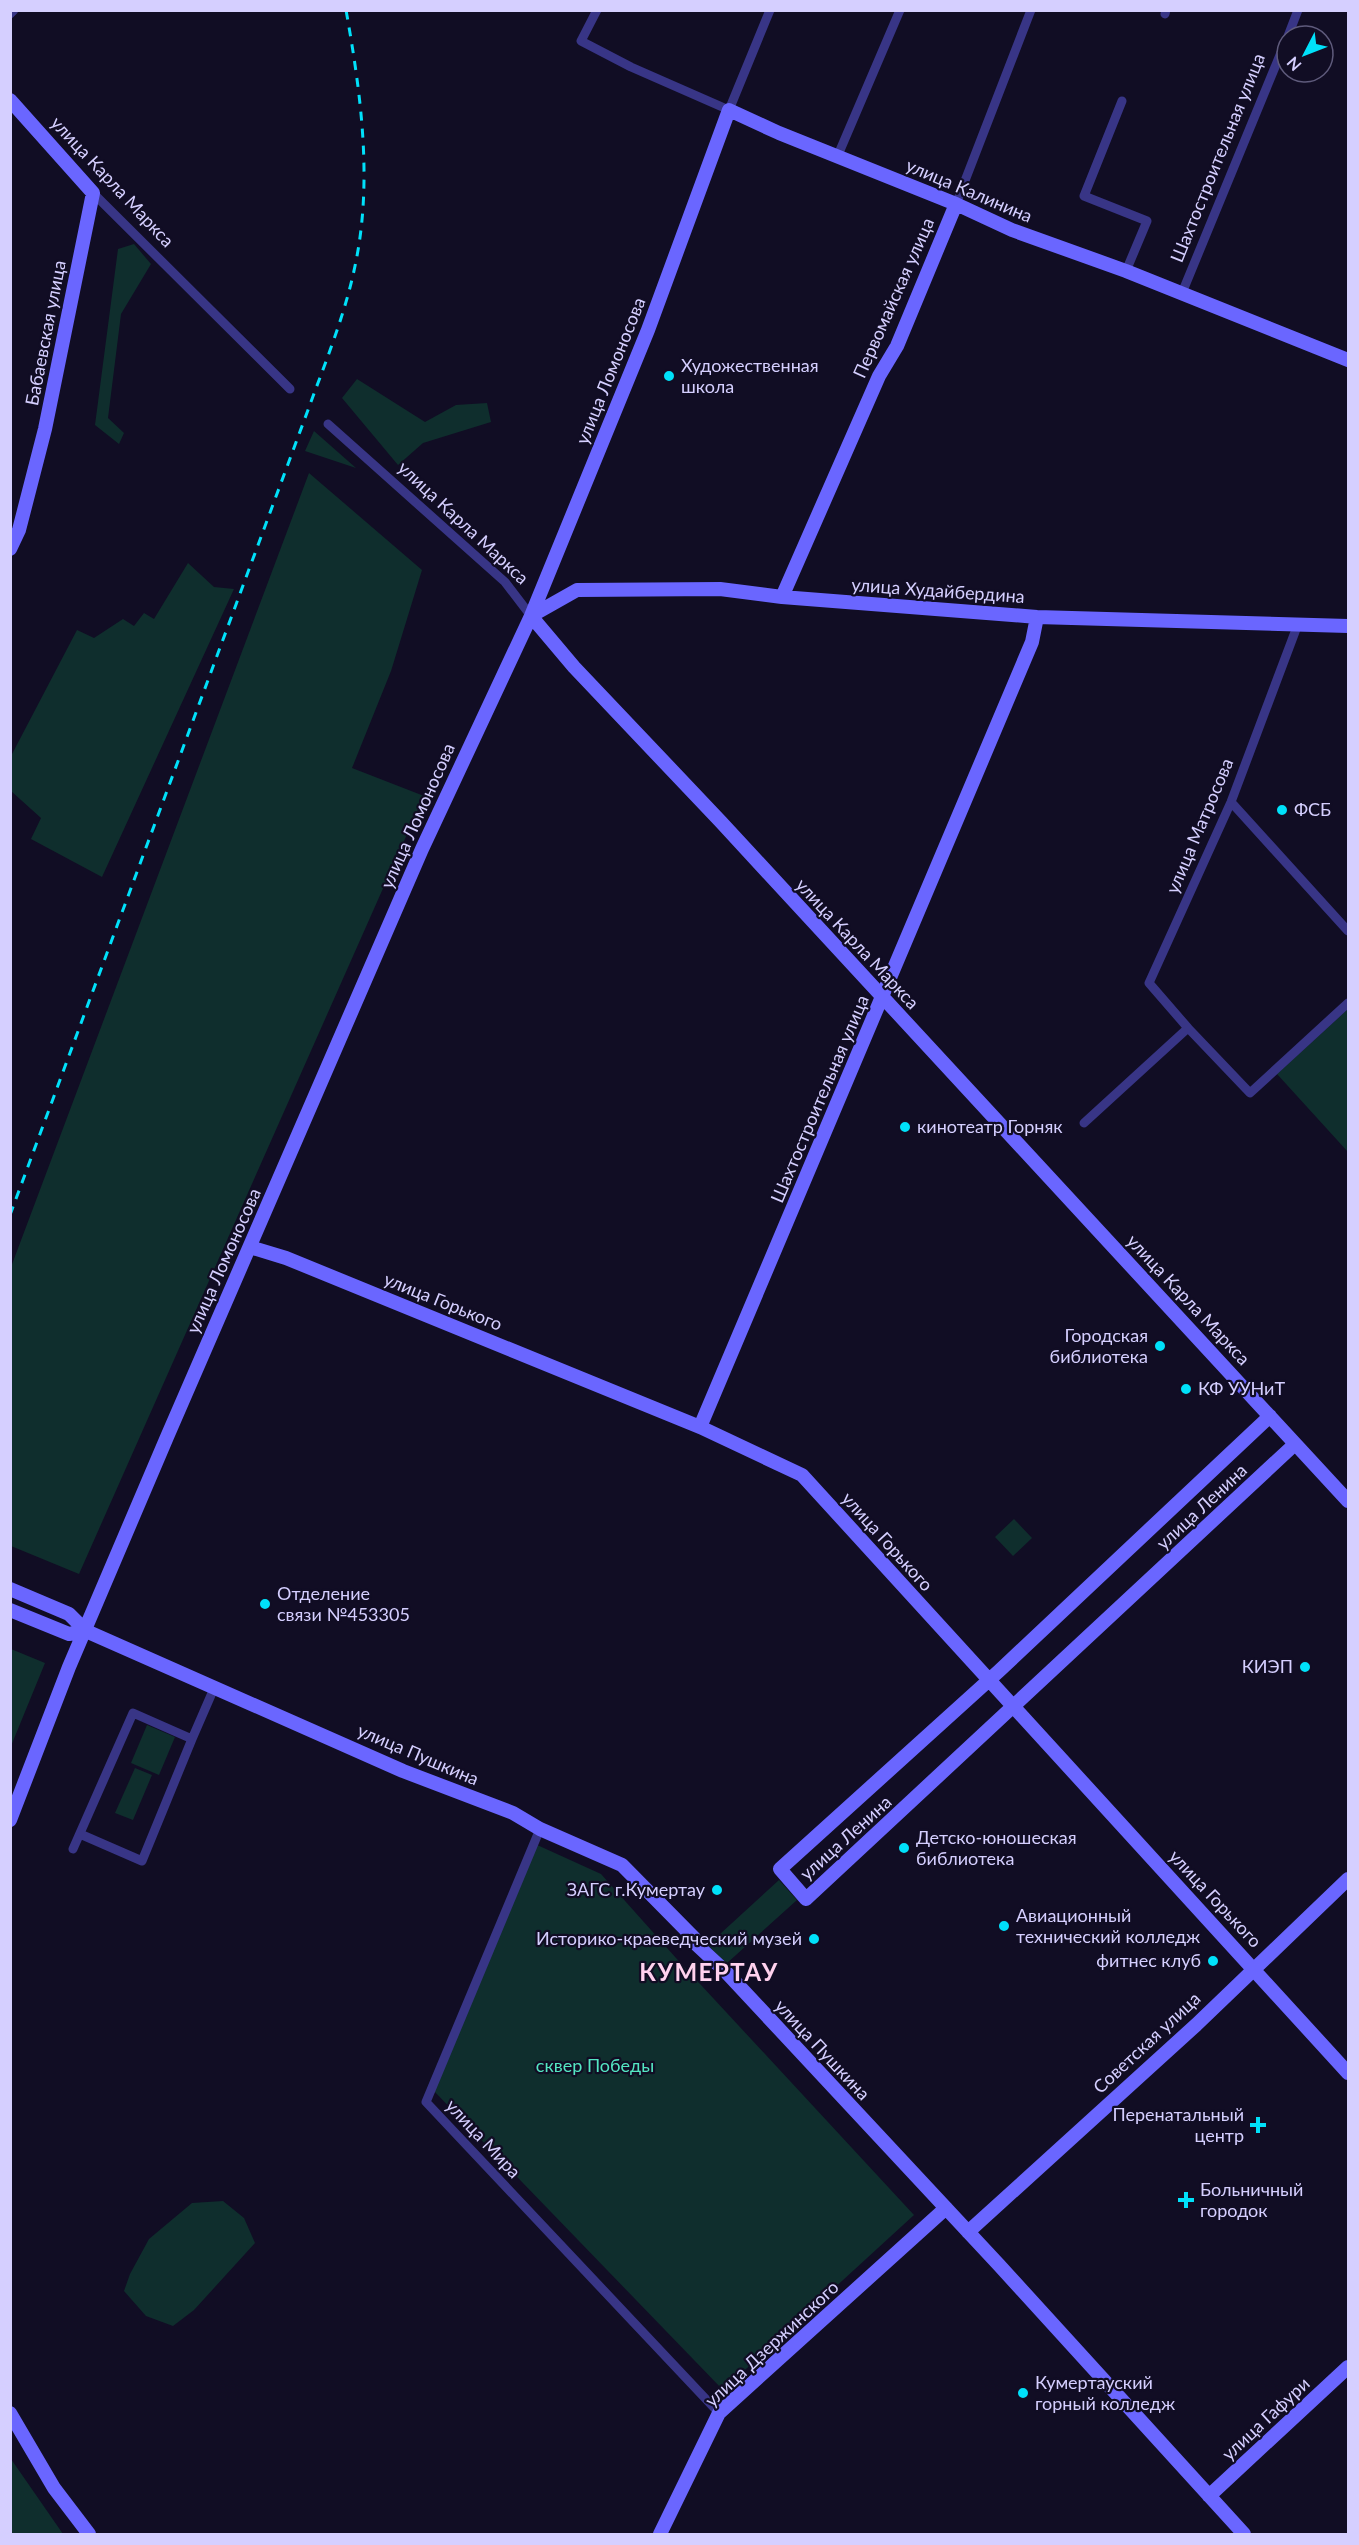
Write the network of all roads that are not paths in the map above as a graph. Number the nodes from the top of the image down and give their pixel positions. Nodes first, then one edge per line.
1 (14, 10) edge
2 (597, 10) edge
3 (770, 10) edge
4 (900, 10) edge
5 (1031, 10) edge
6 (1298, 10) edge
7 (10, 14) edge
8 (1292, 24) edge
9 (1275, 66) edge
10 (10, 100) edge
11 (1122, 101) dead end
12 (729, 110) junction
13 (838, 155) junction
14 (93, 193) junction
15 (956, 204) junction
16 (1126, 271) junction
17 (1182, 293) junction
18 (1348, 360) edge
19 (290, 389) dead end
20 (328, 424) dead end
21 (10, 549) edge
22 (782, 597) junction
23 (531, 616) junction
24 (1037, 617) junction
25 (1298, 624) junction
26 (1348, 626) edge
27 (1231, 802) junction
28 (1348, 931) edge
29 (882, 997) junction
30 (1348, 1003) edge
31 (1188, 1028) junction
32 (1084, 1123) dead end
33 (250, 1247) junction
34 (1270, 1416) junction
35 (700, 1427) junction
36 (1295, 1444) junction
37 (1348, 1501) edge
38 (10, 1590) edge
39 (10, 1610) edge
40 (86, 1630) junction
41 (989, 1680) junction
42 (215, 1686) junction
43 (1013, 1706) junction
44 (192, 1739) junction
45 (10, 1820) edge
46 (540, 1829) junction
47 (80, 1834) junction
48 (73, 1849) dead end
49 (1348, 1879) edge
50 (1254, 1967) junction
51 (1348, 2073) edge
52 (946, 2208) junction
53 (968, 2232) junction
54 (1348, 2367) edge
55 (10, 2413) edge
56 (719, 2413) junction
57 (1209, 2496) junction
58 (89, 2535) edge
59 (660, 2535) edge
60 (1244, 2535) edge

1 - 7 street
2 - 12 street, улица Калинина
3 - 12 street, улица Ломоносова
4 - 13 street
5 - 15 street, Первомайская улица
6 - 8 street, Шахтостроительная улица
9 - 17 street, Шахтостроительная улица
10 - 14 main road, улица Карла Маркса
11 - 16 street
12 - 13 main road, улица Калинина
12 - 23 main road, улица Ломоносова
13 - 15 main road, улица Калинина
14 - 19 street, улица Карла Маркса
14 - 21 main road, Бабаевская улица
15 - 16 main road, улица Калинина
15 - 22 main road, Первомайская улица
16 - 17 main road, улица Калинина
17 - 18 main road, улица Калинина
20 - 23 street, улица Карла Маркса
22 - 23 main road, улица Худайбердина
22 - 24 main road, улица Худайбердина
23 - 29 main road, улица Карла Маркса
23 - 33 main road, улица Ломоносова
24 - 25 main road, улица Худайбердина
24 - 29 main road, Шахтостроительная улица
25 - 26 main road, улица Худайбердина
25 - 27 street, улица Матросова
27 - 28 street
27 - 31 street, улица Матросова
29 - 34 main road, улица Карла Маркса
29 - 35 main road, Шахтостроительная улица
30 - 31 street, улица Матросова
31 - 32 street
33 - 35 main road, улица Горького
33 - 40 main road, улица Ломоносова
34 - 36 main road, улица Карла Маркса
34 - 41 main road, улица Ленина
35 - 41 main road, улица Горького
36 - 37 main road, улица Карла Маркса
36 - 43 main road, улица Ленина
38 - 40 main road, улица Пушкина
39 - 40 main road, улица Пушкина
40 - 42 main road, улица Пушкина
40 - 45 main road, улица Ломоносова
41 - 43 main road, улица Горького
41 - 43 main road, улица Ленина
42 - 44 street
42 - 46 main road, улица Пушкина
43 - 50 main road, улица Горького
44 - 47 street
44 - 47 street
46 - 52 main road, улица Пушкина
46 - 56 street, улица Мира
47 - 48 street
49 - 50 main road, Советская улица
50 - 51 main road, улица Горького
50 - 53 main road, Советская улица
52 - 53 main road, улица Пушкина
52 - 56 main road, улица Дзержинского
53 - 57 main road, улица Пушкина
54 - 57 main road, улица Гафури
55 - 58 main road
56 - 59 main road, улица Дзержинского
57 - 60 main road, улица Пушкина

